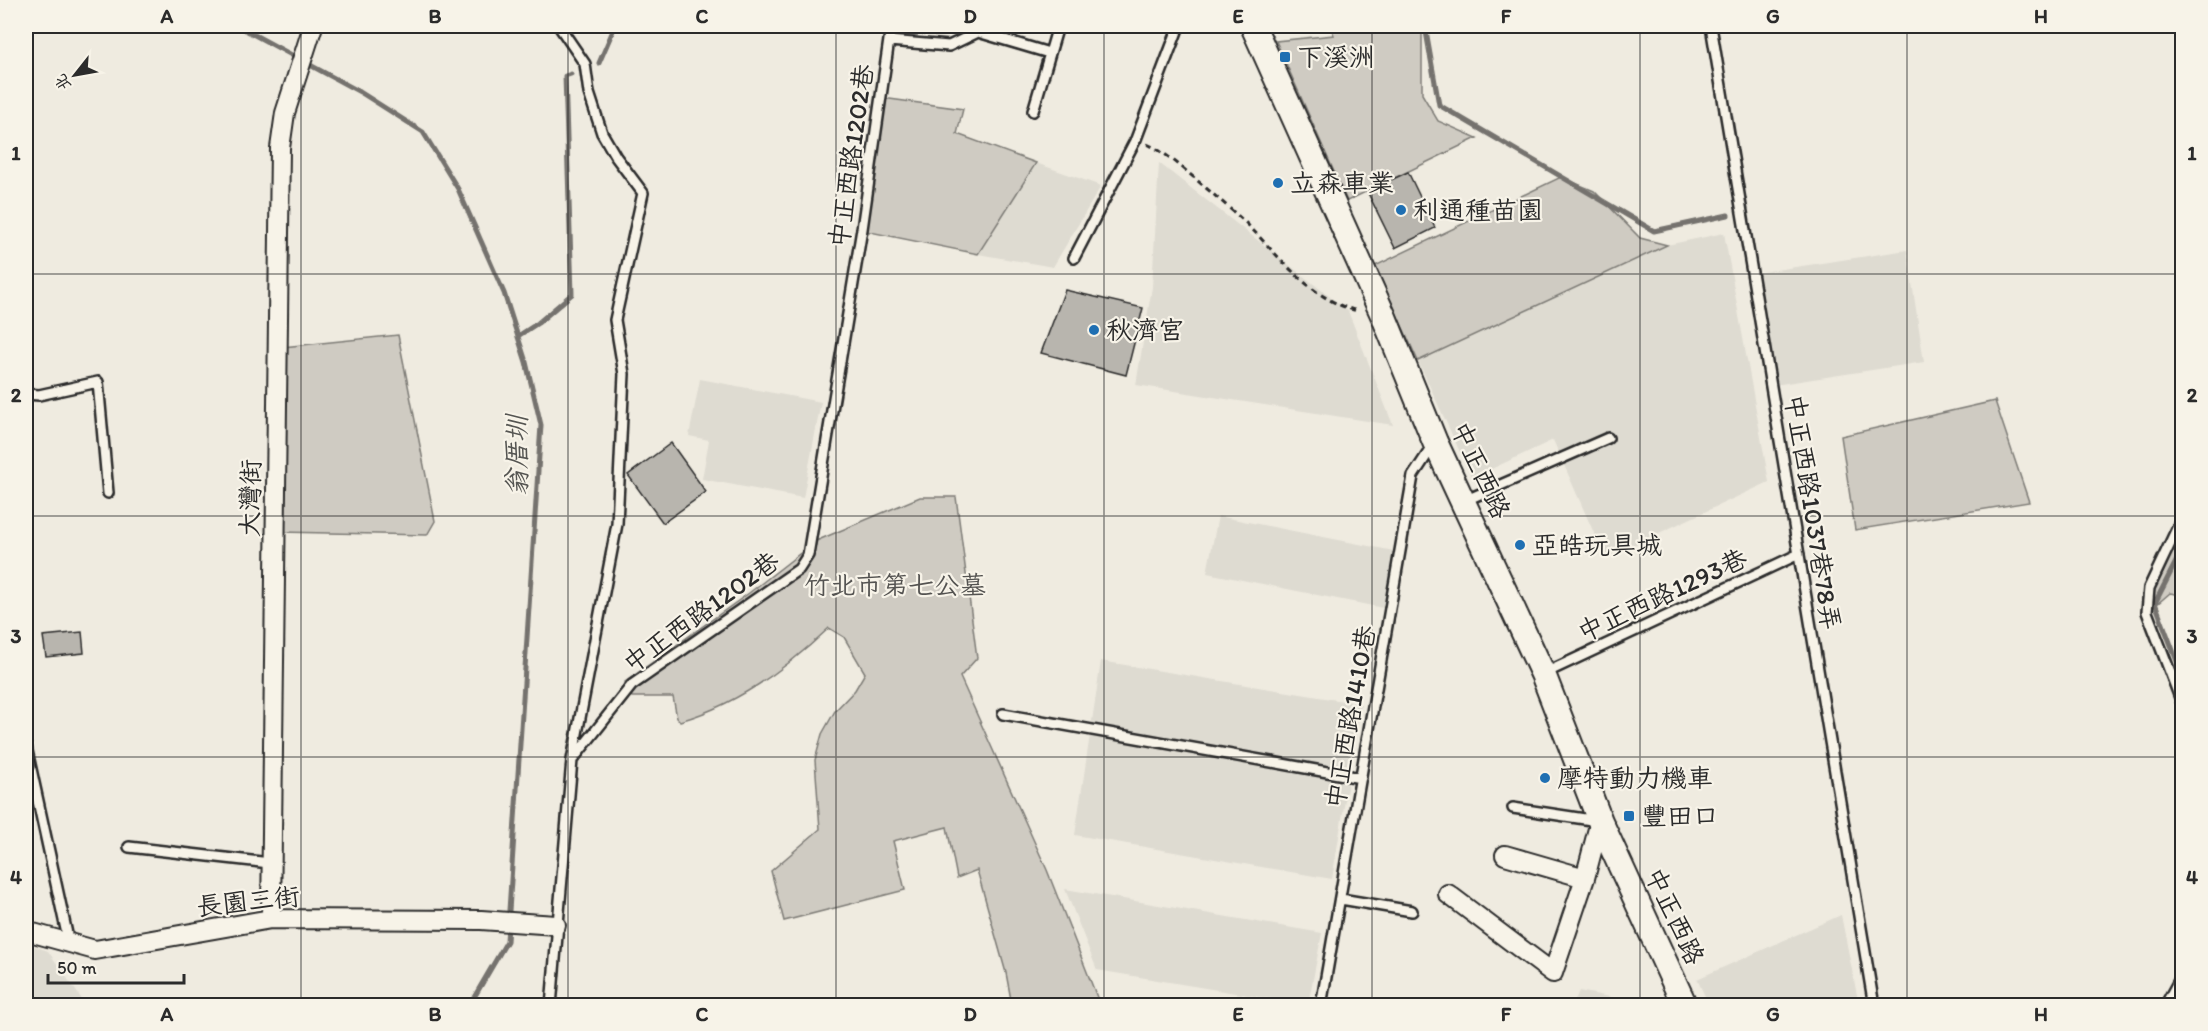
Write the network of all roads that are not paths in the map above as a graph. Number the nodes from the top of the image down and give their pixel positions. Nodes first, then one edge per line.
1 (559, 26) edge
2 (891, 26) edge
3 (1058, 26) edge
4 (1179, 26) edge
5 (1253, 26) edge
6 (1711, 26) edge
7 (312, 32) edge
8 (889, 41) junction
9 (1049, 53) junction
10 (1033, 111) dead end
11 (1074, 258) dead end
12 (26, 394) edge
13 (1608, 438) dead end
14 (1435, 442) junction
15 (108, 493) dead end
16 (1464, 501) junction
17 (2182, 518) edge
18 (1799, 554) junction
19 (1543, 674) junction
20 (2182, 703) edge
21 (1003, 714) dead end
22 (26, 746) edge
23 (572, 760) junction
24 (1361, 778) junction
25 (1513, 808) dead end
26 (1600, 821) junction
27 (129, 848) dead end
28 (1505, 855) dead end
29 (270, 863) junction
30 (1585, 878) junction
31 (1448, 894) dead end
32 (1341, 899) junction
33 (1412, 911) dead end
34 (271, 919) junction
35 (556, 925) junction
36 (26, 931) edge
37 (69, 943) junction
38 (2182, 975) edge
39 (550, 1005) edge
40 (1321, 1005) edge
41 (1685, 1005) edge
42 (1874, 1005) edge
43 (2165, 1005) edge

1 - 23 lane
2 - 8 lane, 中正西路1202巷
3 - 9 lane
4 - 11 lane
5 - 14 main road, 中正西路
6 - 18 lane, 中正西路1037巷78弄
7 - 29 street, 大灣街
8 - 9 lane
8 - 23 lane, 中正西路1202巷
9 - 10 lane
12 - 15 lane
13 - 16 lane
14 - 16 main road, 中正西路
14 - 24 lane, 中正西路1410巷
16 - 19 main road, 中正西路
17 - 20 lane
18 - 19 lane, 中正西路1293巷
18 - 42 lane, 中正西路1037巷78弄
19 - 26 main road, 中正西路
21 - 24 lane
22 - 37 lane
23 - 35 lane
24 - 32 lane, 中正西路1410巷
25 - 26 lane
26 - 30 street
26 - 41 main road, 中正西路
27 - 29 lane
28 - 30 street
29 - 34 street, 大灣街
30 - 31 street
32 - 33 lane
32 - 40 lane, 中正西路1410巷
34 - 35 street, 長園三街
34 - 37 street, 長園三街
35 - 39 lane
36 - 37 street, 長園三街
38 - 43 lane

